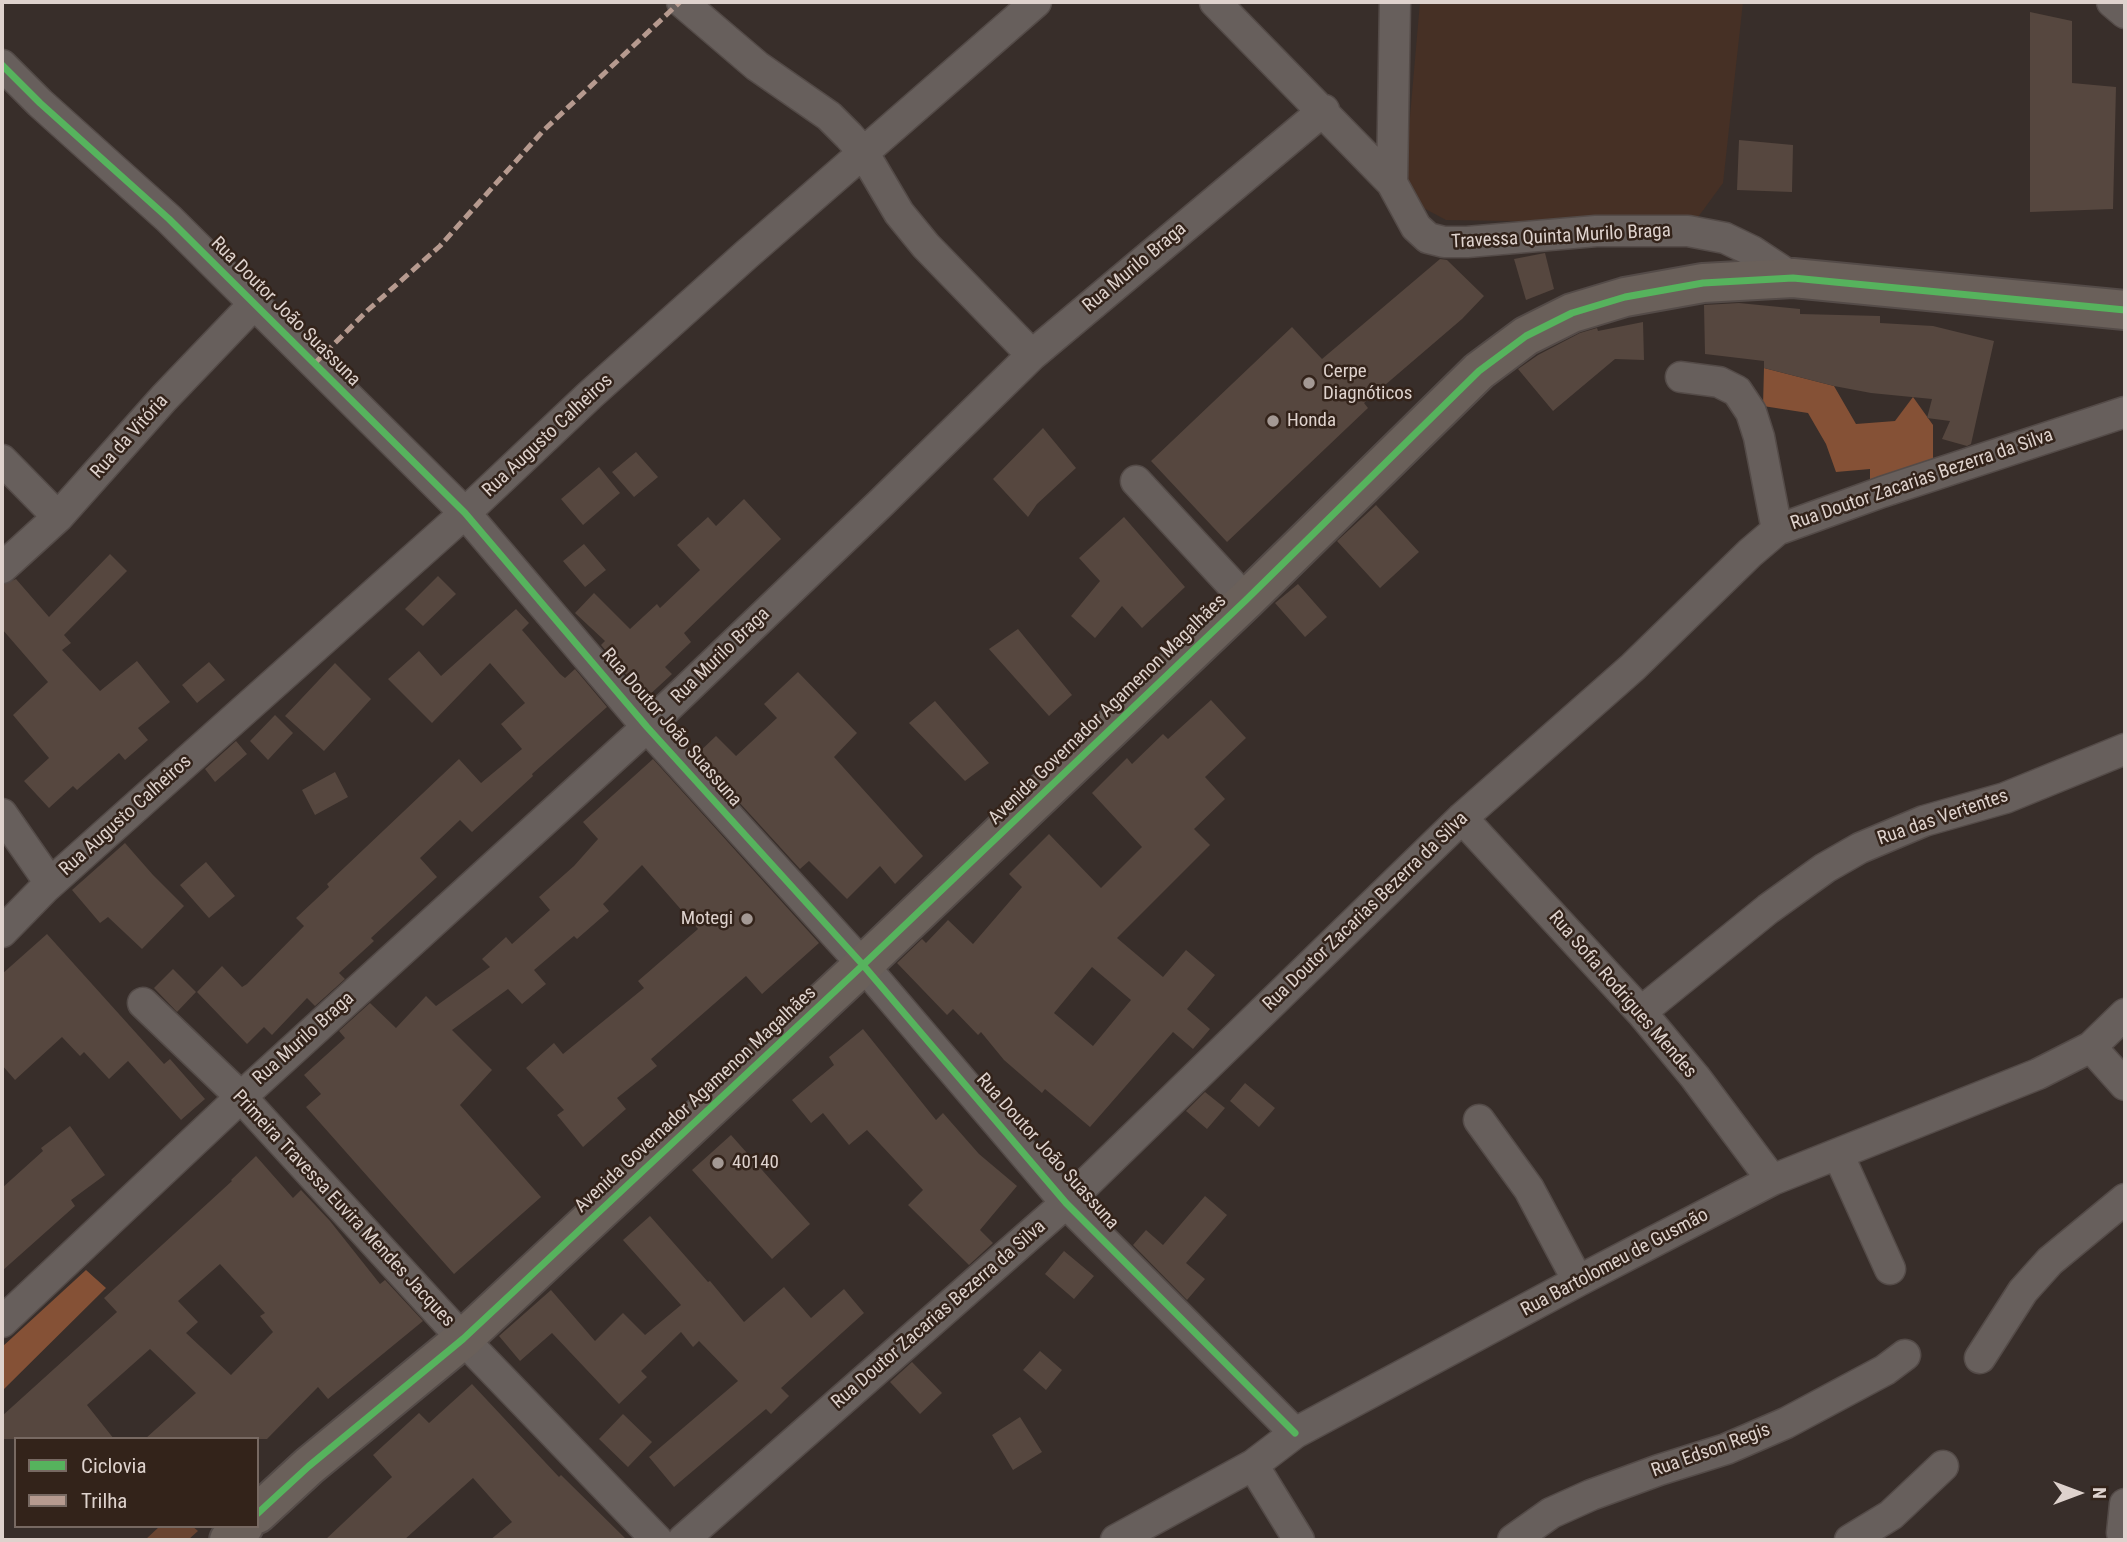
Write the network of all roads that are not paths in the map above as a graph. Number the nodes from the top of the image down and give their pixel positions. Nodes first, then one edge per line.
1 (682, 2) edge
2 (1036, 2) edge
3 (1216, 2) edge
4 (1395, 2) edge
5 (2112, 2) edge
6 (2125, 13) edge
7 (2, 65) edge
8 (1324, 110) junction
9 (863, 152) junction
10 (1392, 183) junction
11 (1793, 278) junction
12 (255, 303) junction
13 (2125, 310) edge
14 (1032, 355) junction
15 (1681, 377) dead end
16 (2125, 412) edge
17 (2, 460) edge
18 (1136, 481) dead end
19 (465, 513) junction
20 (58, 517) junction
21 (1777, 530) junction
22 (2, 568) edge
23 (1246, 600) junction
24 (647, 727) junction
25 (2125, 749) edge
26 (2, 814) edge
27 (1462, 818) junction
28 (50, 883) junction
29 (2, 932) edge
30 (863, 965) junction
31 (143, 1003) dead end
32 (1641, 1012) junction
33 (2125, 1014) edge
34 (2091, 1047) junction
35 (2125, 1085) edge
36 (241, 1097) junction
37 (1479, 1120) dead end
38 (1838, 1154) junction
39 (1772, 1180) junction
40 (2125, 1199) edge
41 (1066, 1203) junction
42 (1889, 1269) dead end
43 (1578, 1281) junction
44 (2, 1322) edge
45 (463, 1339) junction
46 (1905, 1355) dead end
47 (1980, 1358) dead end
48 (1295, 1433) junction
49 (1253, 1465) junction
50 (1943, 1466) dead end
51 (2125, 1504) edge
52 (259, 1512) edge
53 (242, 1528) edge
54 (2119, 1538) edge
55 (229, 1540) edge
56 (657, 1540) edge
57 (683, 1540) edge
58 (1116, 1540) edge
59 (1299, 1540) edge
60 (1513, 1540) edge
61 (1850, 1540) edge

1 - 9 street
2 - 9 street, Rua Augusto Calheiros
3 - 8 street, Travessa Quinta Murilo Braga
4 - 10 street
5 - 6 street
7 - 12 street, Rua Doutor João Suassuna
8 - 10 street, Travessa Quinta Murilo Braga
8 - 14 street, Rua Murilo Braga
9 - 14 street
9 - 19 street, Rua Augusto Calheiros
10 - 11 street, Travessa Quinta Murilo Braga
11 - 13 main road, Avenida Governador Agamenon Magalhães
11 - 23 main road, Avenida Governador Agamenon Magalhães
12 - 19 street, Rua Doutor João Suassuna
12 - 20 street, Rua da Vitória
14 - 24 street, Rua Murilo Braga
15 - 21 street
16 - 21 street, Rua Doutor Zacarias Bezerra da Silva
17 - 20 street
18 - 23 street
19 - 24 street, Rua Doutor João Suassuna
19 - 28 street, Rua Augusto Calheiros
20 - 22 street, Rua da Vitória
21 - 27 street, Rua Doutor Zacarias Bezerra da Silva
23 - 30 main road, Avenida Governador Agamenon Magalhães
24 - 30 street, Rua Doutor João Suassuna
24 - 36 street, Rua Murilo Braga
25 - 32 street, Rua das Vertentes
26 - 28 street
27 - 32 street, Rua Sofia Rodrigues Mendes
27 - 41 street, Rua Doutor Zacarias Bezerra da Silva
28 - 29 street, Rua Augusto Calheiros
30 - 41 street, Rua Doutor João Suassuna
30 - 45 main road, Avenida Governador Agamenon Magalhães
31 - 36 street, Primeira Travessa Euvira Mendes Jacques
32 - 39 street, Rua Sofia Rodrigues Mendes
33 - 34 street, Rua Bartolomeu de Gusmão
34 - 35 street
34 - 38 street, Rua Bartolomeu de Gusmão
36 - 44 street, Rua Murilo Braga
36 - 45 street, Primeira Travessa Euvira Mendes Jacques
37 - 43 street
38 - 39 street, Rua Bartolomeu de Gusmão
38 - 42 street
39 - 43 street, Rua Bartolomeu de Gusmão
40 - 47 street
41 - 48 street, Rua Doutor João Suassuna
41 - 57 street, Rua Doutor Zacarias Bezerra da Silva
43 - 48 street, Rua Bartolomeu de Gusmão
45 - 52 main road, Avenida Governador Agamenon Magalhães
45 - 56 street, Primeira Travessa Euvira Mendes Jacques
46 - 60 street, Rua Edson Regis
48 - 49 street, Rua Bartolomeu de Gusmão
49 - 58 street, Rua Bartolomeu de Gusmão
49 - 59 street
50 - 61 street
51 - 54 street
53 - 55 main road

